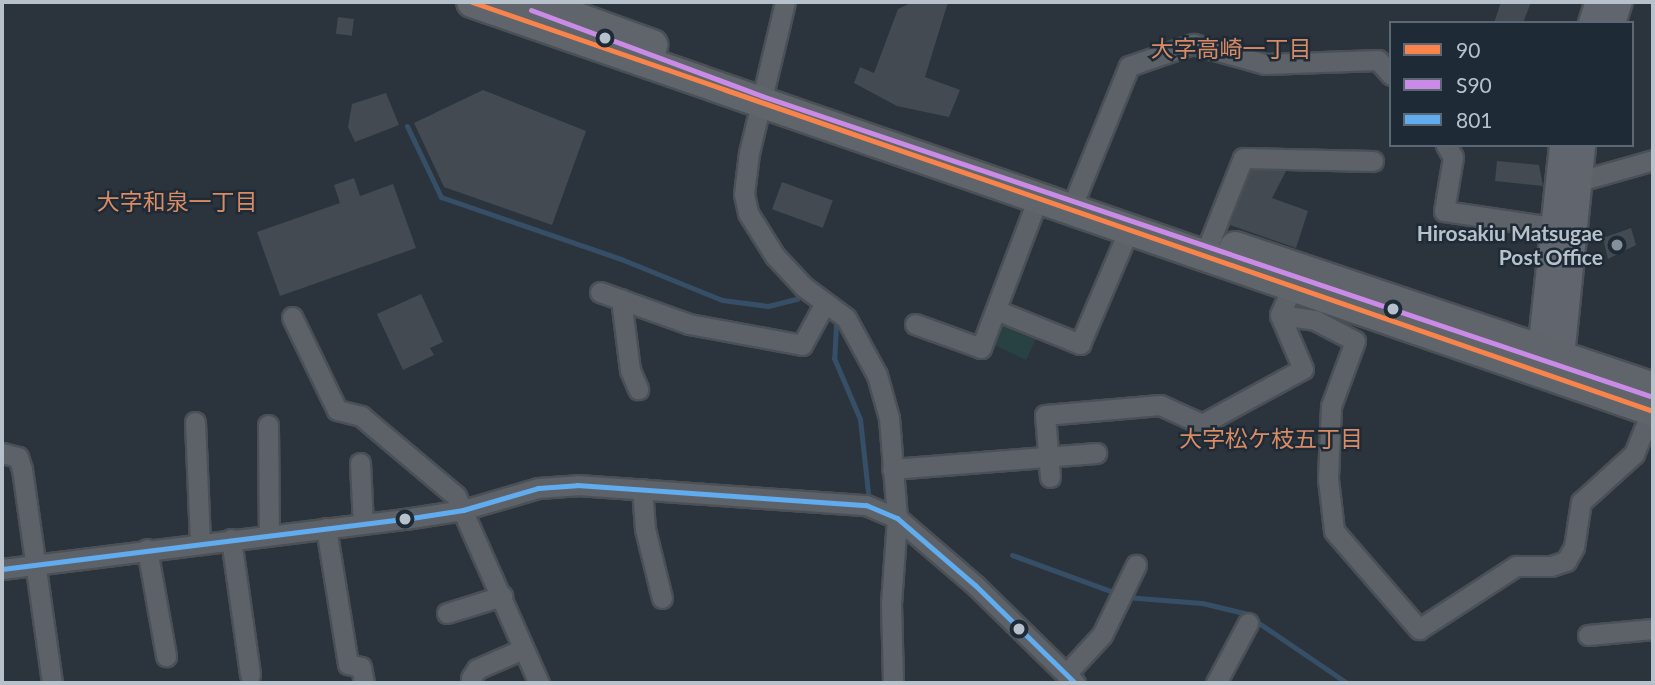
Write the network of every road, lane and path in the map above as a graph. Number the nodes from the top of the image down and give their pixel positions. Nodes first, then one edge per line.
1 (472, 2) edge
2 (534, 2) edge
3 (785, 2) edge
4 (1599, 2) edge
5 (1619, 2) edge
6 (1593, 21) edge
7 (1613, 21) edge
8 (1389, 73) edge
9 (764, 96) junction
10 (1447, 147) edge
11 (1563, 147) edge
12 (1581, 147) edge
13 (1653, 160) edge
14 (1373, 161) dead end
15 (1576, 182) junction
16 (1077, 194) junction
17 (1038, 198) junction
18 (1552, 227) junction
19 (1129, 229) junction
20 (1208, 248) junction
21 (1290, 290) junction
22 (600, 292) dead end
23 (621, 299) junction
24 (825, 303) junction
25 (996, 310) junction
26 (292, 317) dead end
27 (915, 324) dead end
28 (1550, 364) junction
29 (638, 389) dead end
30 (1653, 404) edge
31 (195, 422) dead end
32 (268, 425) dead end
33 (2, 453) edge
34 (1096, 453) dead end
35 (360, 463) dead end
36 (1049, 468) junction
37 (892, 469) junction
38 (642, 489) junction
39 (463, 510) junction
40 (897, 518) junction
41 (363, 524) junction
42 (326, 528) junction
43 (269, 534) junction
44 (231, 539) junction
45 (200, 542) junction
46 (147, 549) junction
47 (33, 565) junction
48 (1136, 565) dead end
49 (2, 569) edge
50 (502, 596) junction
51 (662, 598) dead end
52 (447, 614) dead end
53 (1248, 623) dead end
54 (1653, 629) edge
55 (1588, 635) dead end
56 (523, 649) junction
57 (166, 656) dead end
58 (250, 675) dead end
59 (471, 678) dead end
60 (1071, 678) edge
61 (52, 683) edge
62 (364, 683) edge
63 (539, 683) edge
64 (893, 683) edge
65 (1216, 683) edge

1 - 9 main road
2 - 9 main road
3 - 9 street
4 - 6 street
5 - 7 street
8 - 16 street
9 - 16 main road
9 - 17 main road
9 - 24 street
10 - 18 street
11 - 18 street
12 - 15 street
13 - 15 street
14 - 20 street
15 - 28 street
16 - 20 main road
17 - 19 main road
17 - 25 street
18 - 28 street
19 - 20 main road
19 - 25 street
20 - 21 main road
21 - 28 main road
21 - 30 street
21 - 36 street
22 - 23 street
23 - 24 street
23 - 29 street
24 - 37 street
25 - 27 street
26 - 39 street
28 - 30 main road
31 - 45 street
32 - 43 street
33 - 47 street
34 - 36 street
35 - 41 street
36 - 37 street
37 - 40 street
38 - 39 street
38 - 40 street
38 - 51 street
39 - 41 street
39 - 50 street
40 - 60 street
40 - 64 street
41 - 42 street
42 - 43 street
42 - 62 street
43 - 44 street
44 - 45 street
44 - 58 street
45 - 46 street
46 - 47 street
46 - 57 street
47 - 49 street
47 - 61 street
48 - 60 street
50 - 52 street
50 - 56 street
53 - 65 street
54 - 55 street
56 - 59 street
56 - 63 street

